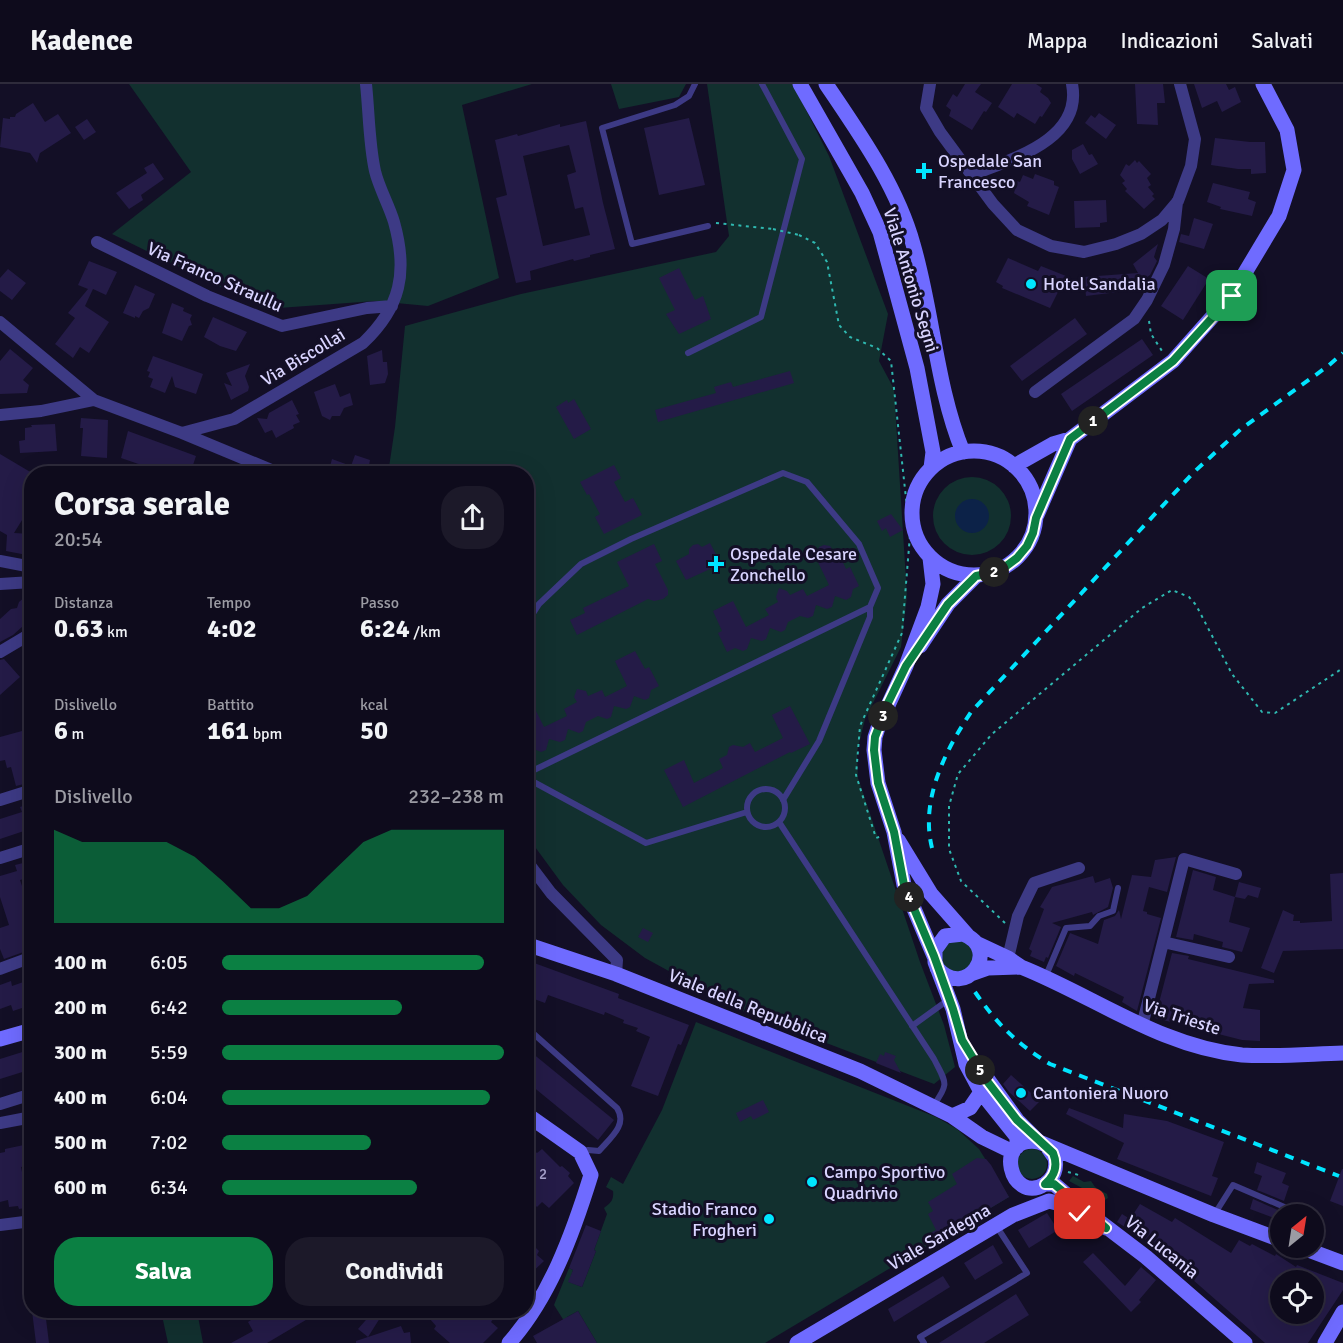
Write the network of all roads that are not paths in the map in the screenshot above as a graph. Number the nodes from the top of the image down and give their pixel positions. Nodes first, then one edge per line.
1 (366, 84) edge
2 (695, 84) edge
3 (762, 84) edge
4 (800, 84) edge
5 (826, 84) edge
6 (930, 84) edge
7 (1072, 84) edge
8 (1180, 84) edge
9 (1263, 84) edge
10 (972, 175) junction
11 (1178, 201) junction
12 (708, 226) road end
13 (97, 242) dead end
14 (392, 306) junction
15 (0, 322) edge
16 (688, 353) dead end
17 (1035, 392) dead end
18 (94, 399) junction
19 (0, 416) edge
20 (182, 434) junction
21 (1070, 439) junction
22 (963, 452) junction
23 (261, 466) edge
24 (1014, 466) junction
25 (931, 468) junction
26 (1036, 518) junction
27 (930, 558) junction
28 (0, 561) edge
29 (24, 566) edge
30 (976, 576) junction
31 (24, 582) edge
32 (0, 584) edge
33 (870, 607) junction
34 (534, 612) edge
35 (24, 638) edge
36 (0, 652) edge
37 (906, 666) junction
38 (534, 767) edge
39 (534, 782) edge
40 (24, 792) edge
41 (0, 800) edge
42 (783, 800) junction
43 (747, 812) junction
44 (779, 822) junction
45 (894, 832) junction
46 (24, 850) edge
47 (0, 858) edge
48 (1079, 868) dead end
49 (534, 871) edge
50 (1236, 874) dead end
51 (1118, 888) dead end
52 (972, 939) junction
53 (1163, 942) junction
54 (534, 947) edge
55 (1229, 957) dead end
56 (1008, 958) junction
57 (24, 960) edge
58 (935, 962) junction
59 (1021, 967) junction
60 (0, 969) edge
61 (616, 974) junction
62 (967, 976) junction
63 (1045, 978) junction
64 (951, 1004) junction
65 (912, 1026) junction
66 (1142, 1026) junction
67 (24, 1032) edge
68 (534, 1034) edge
69 (0, 1039) edge
70 (1343, 1053) edge
71 (984, 1086) junction
72 (24, 1096) edge
73 (0, 1104) edge
74 (933, 1107) junction
75 (952, 1116) junction
76 (24, 1118) edge
77 (534, 1120) edge
78 (0, 1123) edge
79 (1042, 1143) junction
80 (1015, 1149) junction
81 (580, 1152) junction
82 (1047, 1184) junction
83 (1277, 1204) edge
84 (1013, 1215) junction
85 (1214, 1215) junction
86 (24, 1222) edge
87 (0, 1225) edge
88 (997, 1226) junction
89 (1106, 1228) junction
90 (1270, 1236) edge
91 (1324, 1255) edge
92 (1340, 1261) edge
93 (534, 1310) edge
94 (1343, 1312) edge
95 (528, 1318) edge
96 (509, 1343) edge
97 (797, 1343) edge
98 (924, 1343) edge
99 (1245, 1343) edge
100 (1325, 1343) edge

1 - 14 street, Via Biscollai
2 - 12 lane
3 - 16 lane
4 - 25 street, Viale Antonio Segni
5 - 22 street, Viale Antonio Segni
6 - 10 street
7 - 10 street
8 - 11 street
9 - 21 street
10 - 11 street
11 - 17 street
13 - 14 street, Via Franco Straullu
14 - 20 street, Via Biscollai
15 - 18 street
18 - 19 street
18 - 20 street
20 - 23 street
21 - 24 street
21 - 26 street
22 - 24 street
22 - 25 street
24 - 26 street
25 - 27 street
26 - 30 street
27 - 30 street
27 - 37 street
28 - 29 street
30 - 37 street
31 - 32 street
33 - 34 lane
33 - 38 lane
33 - 42 lane
35 - 36 street
37 - 45 street
39 - 43 lane
40 - 41 street
42 - 43 lane
42 - 44 lane
43 - 44 lane
44 - 65 lane
45 - 52 street
45 - 58 street
46 - 47 street
48 - 56 street
49 - 61 street
50 - 53 street
51 - 63 lane
52 - 56 street, Via Trieste
52 - 58 street
52 - 62 street
53 - 55 street
53 - 66 street
54 - 61 street, Viale della Repubblica
56 - 59 street, Via Trieste
57 - 60 street
58 - 62 street
58 - 64 street
59 - 62 street, Via Trieste
59 - 63 street, Via Trieste
61 - 74 street, Viale della Repubblica
62 - 64 street
63 - 66 street, Via Trieste
64 - 65 lane
64 - 71 street
65 - 74 lane
66 - 70 street, Via Trieste
67 - 69 street
68 - 81 lane
71 - 75 street
71 - 79 street
71 - 80 street
72 - 73 street
74 - 75 street, Viale della Repubblica
75 - 80 street, Viale della Repubblica
76 - 78 street
77 - 81 street
79 - 80 street
79 - 82 street
79 - 85 street
80 - 82 street
81 - 93 street
82 - 84 street
82 - 89 street, Via Lucania
83 - 85 lane
84 - 88 street, Viale Sardegna
84 - 89 street, Viale Sardegna
85 - 90 street
86 - 87 street
88 - 97 street, Viale Sardegna
88 - 98 lane
89 - 99 street, Via Lucania
91 - 92 street
94 - 100 street
95 - 96 street

